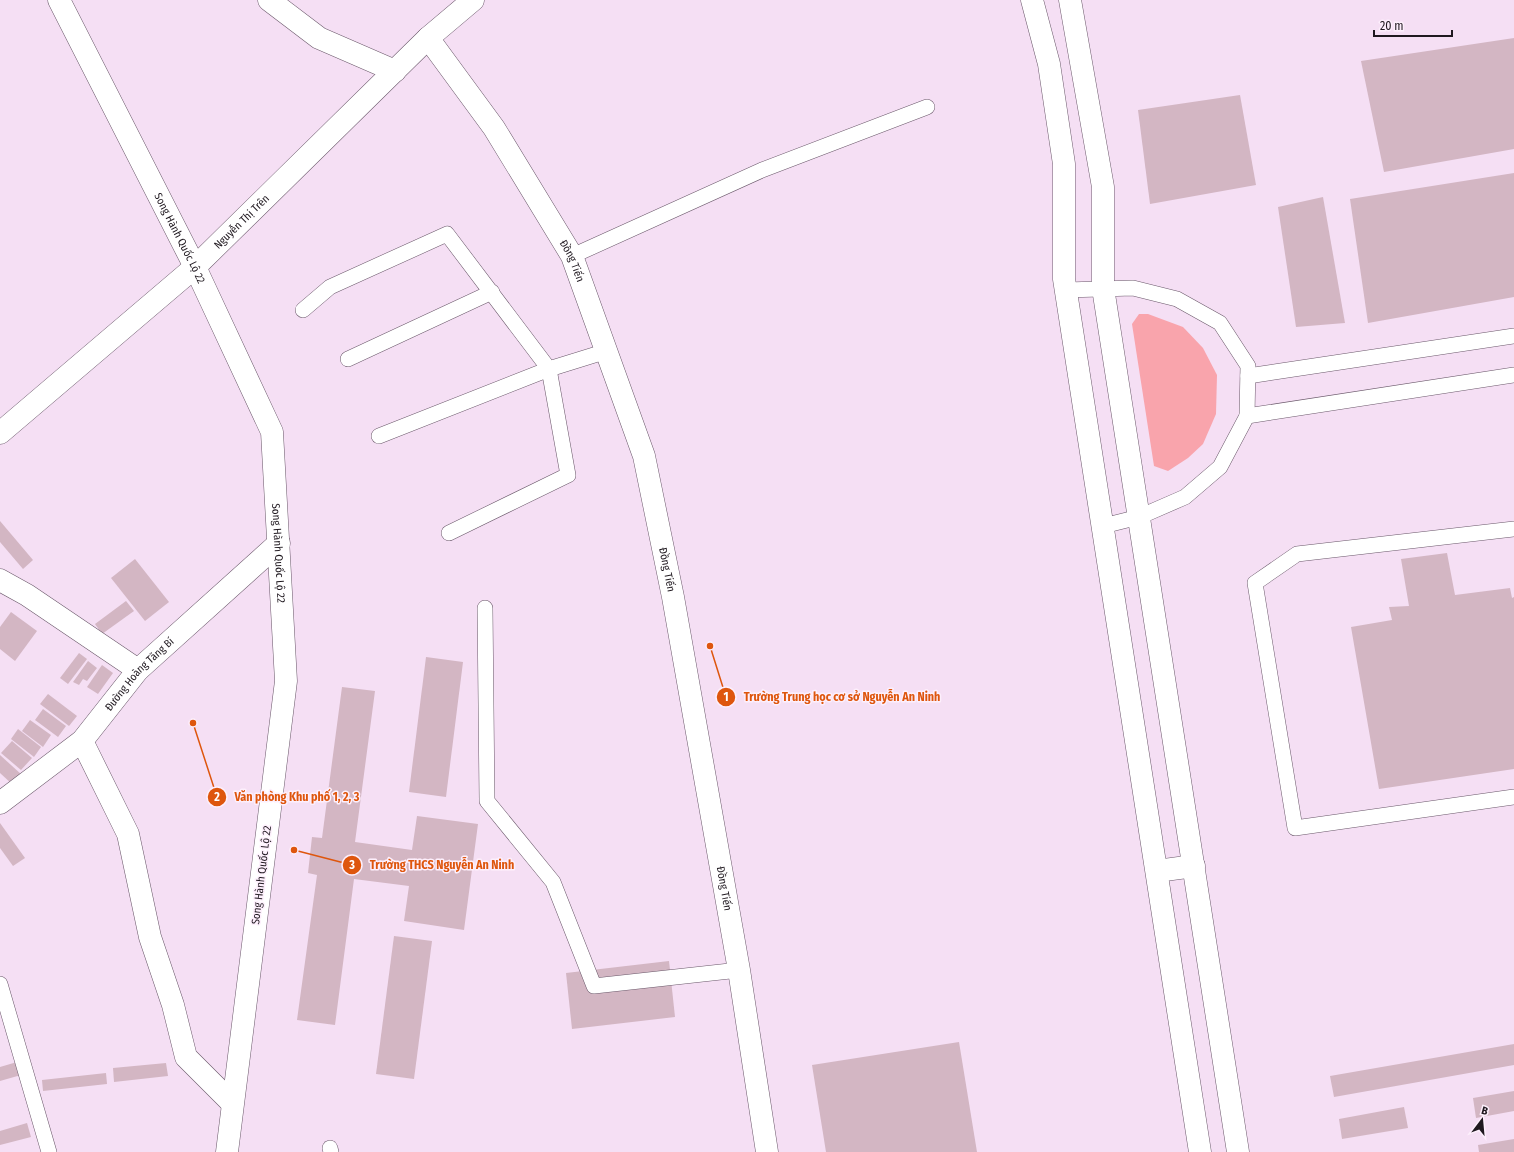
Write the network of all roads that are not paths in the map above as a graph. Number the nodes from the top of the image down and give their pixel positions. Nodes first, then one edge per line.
1 (59, 0) edge
2 (269, 0) edge
3 (472, 0) edge
4 (1032, 0) edge
5 (1070, 0) edge
6 (428, 38) junction
7 (395, 71) junction
8 (927, 107) dead end
9 (572, 256) junction
10 (195, 267) junction
11 (1103, 288) junction
12 (1066, 290) junction
13 (492, 292) junction
14 (303, 310) dead end
15 (1514, 336) edge
16 (607, 351) junction
17 (348, 359) dead end
18 (550, 369) junction
19 (1514, 375) edge
20 (1248, 376) junction
21 (1247, 416) junction
22 (0, 433) edge
23 (379, 436) dead end
24 (1139, 517) junction
25 (1102, 526) junction
26 (1514, 529) edge
27 (449, 533) dead end
28 (279, 543) junction
29 (0, 580) edge
30 (485, 608) dead end
31 (138, 670) junction
32 (82, 741) junction
33 (1514, 797) edge
34 (0, 803) edge
35 (1194, 866) junction
36 (1157, 871) junction
37 (739, 970) junction
38 (0, 984) edge
39 (232, 1103) junction
40 (49, 1152) edge
41 (222, 1152) edge
42 (227, 1152) edge
43 (767, 1152) edge
44 (1200, 1152) edge
45 (1238, 1152) edge

1 - 10 street, Song Hành Quốc Lộ 22
2 - 7 street
3 - 6 street, Nguyễn Thị Trên
4 - 12 street
5 - 11 street
6 - 7 street, Nguyễn Thị Trên
6 - 9 street, Đồng Tiến
7 - 10 street, Nguyễn Thị Trên
8 - 9 lane
9 - 16 street, Đồng Tiến
10 - 22 street, Nguyễn Thị Trên
10 - 28 street, Song Hành Quốc Lộ 22
11 - 12 lane
11 - 20 lane
11 - 24 street
12 - 25 street
13 - 14 lane
13 - 17 lane
13 - 18 lane
15 - 20 lane
16 - 18 lane
16 - 37 street, Đồng Tiến
18 - 23 lane
18 - 27 lane
19 - 21 lane
20 - 21 lane
21 - 24 lane
24 - 25 lane
24 - 35 street
25 - 36 street
26 - 33 lane
28 - 31 street, Đường Hoàng Tăng Bí
28 - 39 street, Song Hành Quốc Lộ 22
29 - 31 street
30 - 37 lane
31 - 32 street, Đường Hoàng Tăng Bí
32 - 34 street, Đường Hoàng Tăng Bí
32 - 39 street
35 - 36 street
35 - 45 street
36 - 44 street
37 - 43 street, Đồng Tiến
38 - 40 lane
39 - 42 street, Song Hành Quốc Lộ 22
41 - 42 lane

